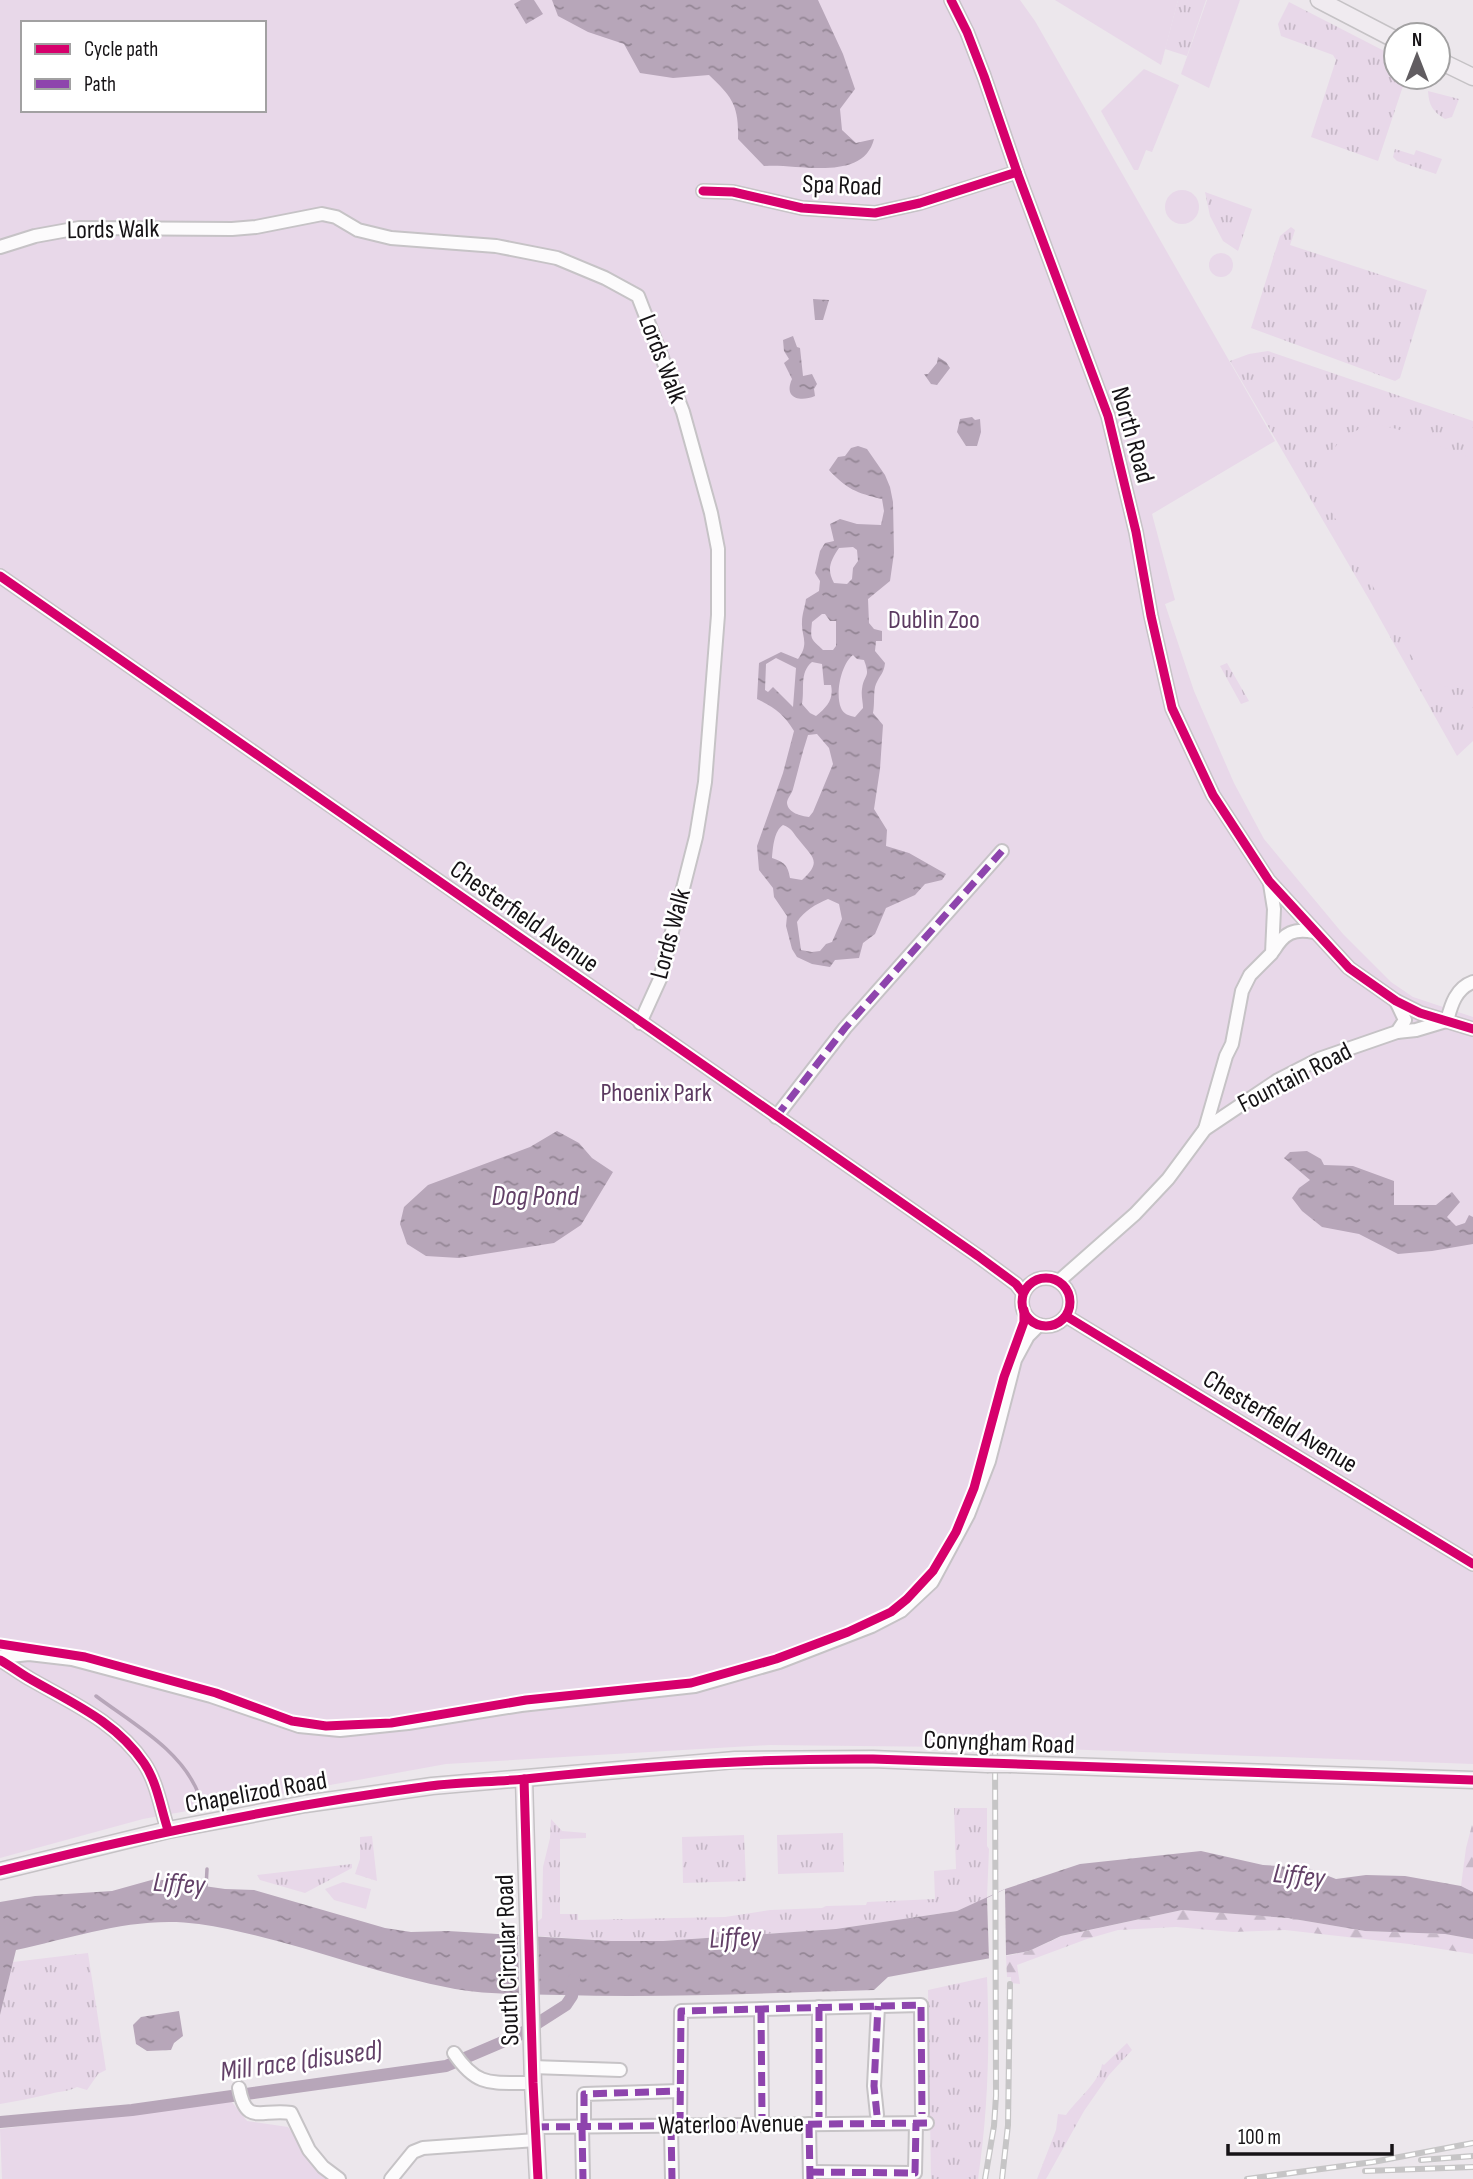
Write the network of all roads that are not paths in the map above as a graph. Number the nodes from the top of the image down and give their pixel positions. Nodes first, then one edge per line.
1 (951, 0) edge
2 (1320, 0) edge
3 (1345, 6) edge
4 (1382, 31) edge
5 (1452, 67) edge
6 (1473, 77) edge
7 (1017, 172) junction
8 (702, 191) dead end
9 (0, 247) edge
10 (0, 576) edge
11 (1002, 852) dead end
12 (1269, 881) junction
13 (1314, 932) junction
14 (1272, 953) junction
15 (1473, 982) edge
16 (1396, 1001) junction
17 (1447, 1021) junction
18 (640, 1023) junction
19 (1473, 1029) edge
20 (1396, 1032) junction
21 (1216, 1093) junction
22 (1239, 1105) junction
23 (776, 1117) junction
24 (1205, 1129) junction
25 (1059, 1281) junction
26 (1023, 1293) junction
27 (1066, 1316) junction
28 (1040, 1325) junction
29 (1473, 1564) edge
30 (0, 1658) edge
31 (524, 1779) junction
32 (1473, 1780) edge
33 (168, 1830) junction
34 (0, 1871) edge
35 (878, 2006) junction
36 (819, 2007) junction
37 (761, 2008) junction
38 (454, 2053) dead end
39 (620, 2070) dead end
40 (532, 2075) junction
41 (239, 2088) dead end
42 (680, 2091) junction
43 (877, 2115) dead end
44 (762, 2116) dead end
45 (814, 2120) junction
46 (921, 2120) junction
47 (675, 2126) junction
48 (583, 2127) junction
49 (536, 2133) junction
50 (810, 2176) edge
51 (915, 2176) edge
52 (339, 2179) edge
53 (391, 2179) edge
54 (538, 2179) edge
55 (583, 2179) edge
56 (672, 2179) edge

1 - 7 street, North Road
2 - 3 main road
3 - 4 main road
5 - 6 main road
7 - 8 street, Spa Road
7 - 12 street, North Road
9 - 18 street, Lords Walk
10 - 18 street, Chesterfield Avenue
11 - 23 street
12 - 13 street
12 - 14 street
13 - 14 street
13 - 16 street
14 - 21 street
15 - 17 street
16 - 17 street
16 - 20 street
17 - 19 street
17 - 20 street, Fountain Road
18 - 23 street, Chesterfield Avenue
20 - 22 street, Fountain Road
21 - 22 street
21 - 24 street
22 - 24 street, Fountain Road
23 - 26 street, Chesterfield Avenue
24 - 25 street, Fountain Road
25 - 26 street
25 - 27 street
26 - 28 street
27 - 28 street
27 - 29 street, Chesterfield Avenue
28 - 30 street
30 - 33 street
31 - 32 main road, Conyngham Road, bridge
31 - 33 main road, Chapelizod Road
31 - 40 main road, South Circular Road
33 - 34 main road, Chapelizod Road
35 - 36 street
35 - 43 street
35 - 46 street
36 - 37 street
36 - 45 street
37 - 42 street
37 - 44 street
38 - 40 street
39 - 40 street
40 - 49 main road, South Circular Road
41 - 52 street
42 - 47 street
42 - 48 street
45 - 46 street, Waterloo Avenue
45 - 47 street, Waterloo Avenue
45 - 50 street
46 - 51 street
47 - 48 street, Waterloo Avenue
47 - 56 street
48 - 49 street, Waterloo Avenue
48 - 55 street
49 - 53 street, Waterloo Avenue
49 - 54 main road, South Circular Road
50 - 51 street

